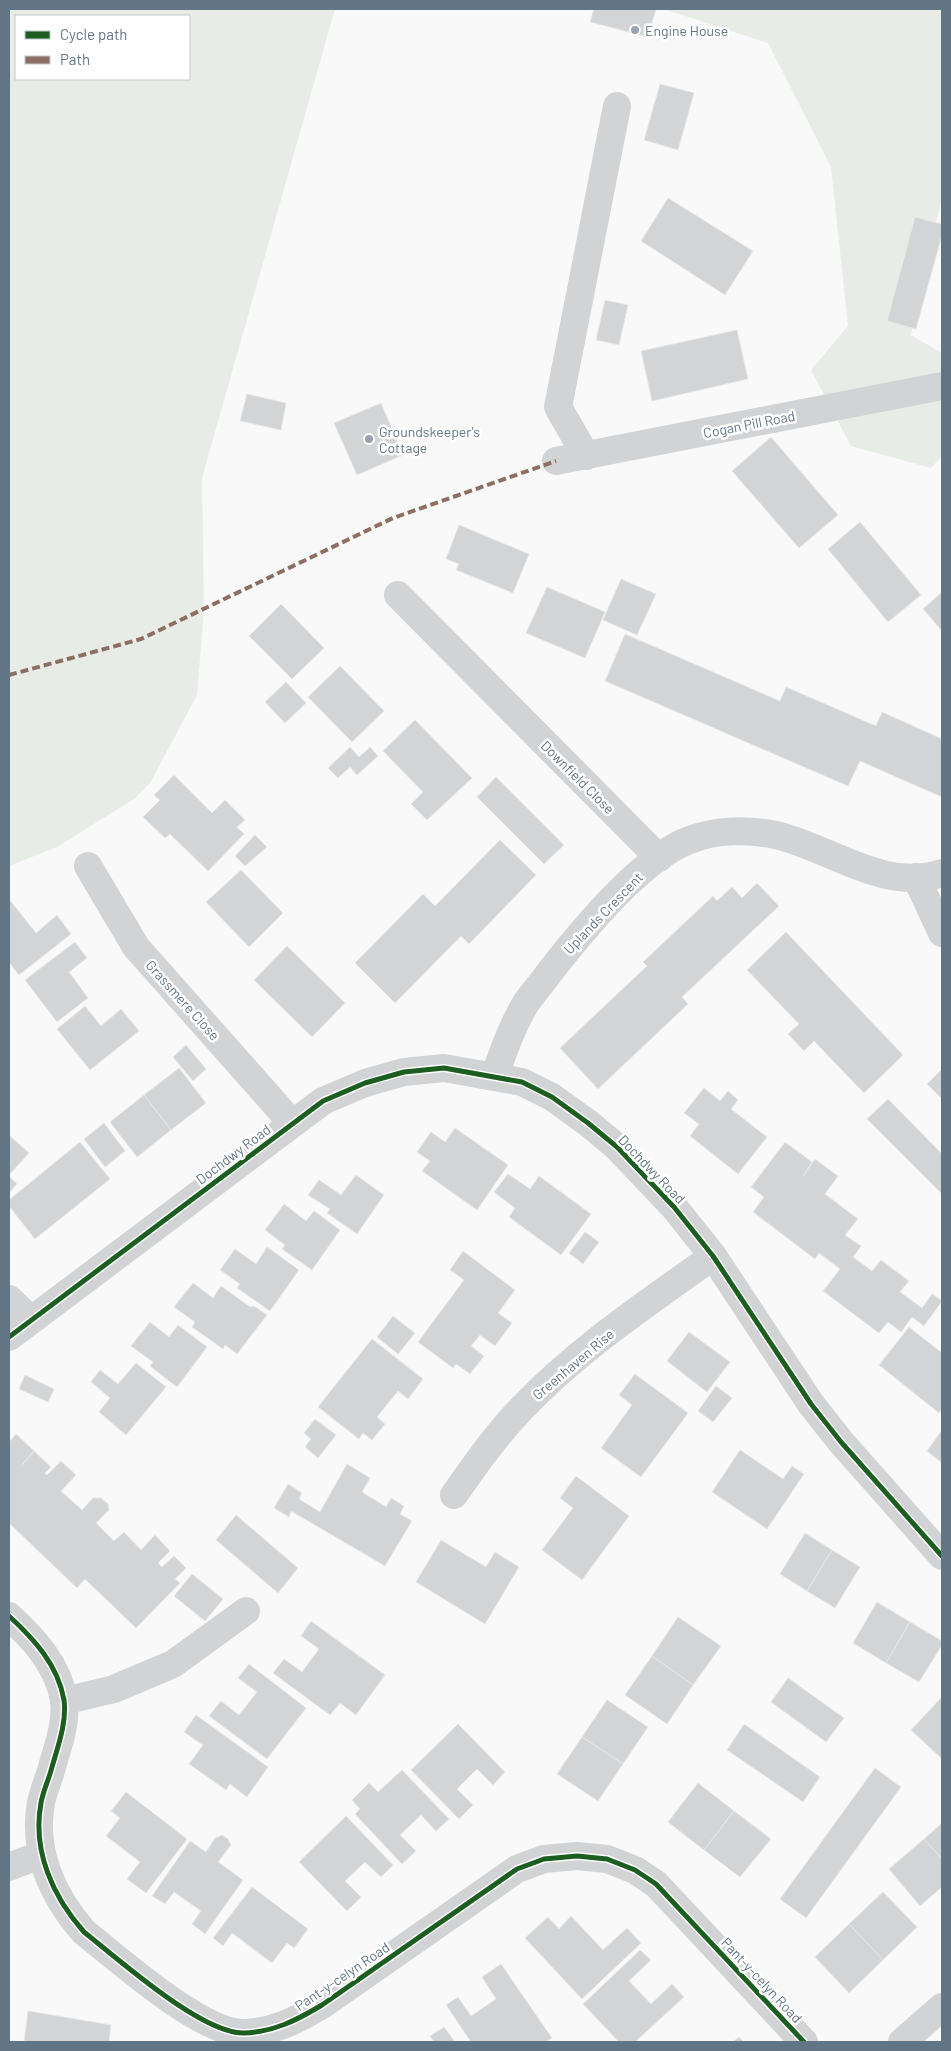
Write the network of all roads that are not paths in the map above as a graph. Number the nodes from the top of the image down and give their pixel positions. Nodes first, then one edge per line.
1 (617, 106) dead end
2 (942, 386) edge
3 (586, 456) junction
4 (556, 461) dead end
5 (398, 595) dead end
6 (659, 858) junction
7 (88, 866) dead end
8 (942, 873) edge
9 (916, 877) junction
10 (942, 933) edge
11 (495, 1076) junction
12 (292, 1123) junction
13 (713, 1256) junction
14 (9, 1299) edge
15 (31, 1320) junction
16 (9, 1337) edge
17 (454, 1495) dead end
18 (942, 1556) edge
19 (246, 1610) dead end
20 (9, 1616) edge
21 (64, 1701) junction
22 (42, 1854) junction
23 (9, 1866) edge
24 (942, 2007) edge
25 (296, 2032) edge
26 (804, 2042) edge
27 (902, 2042) edge

1 - 3 street
2 - 3 street, Cogan Pill Road
3 - 4 street, Cogan Pill Road
5 - 6 street, Downfield Close
6 - 9 street, Uplands Crescent
6 - 11 street, Uplands Crescent
7 - 12 street, Grassmere Close
8 - 9 street, Uplands Crescent
9 - 10 street
11 - 12 street, Dochdwy Road
11 - 13 street, Dochdwy Road
12 - 15 street, Dochdwy Road
13 - 17 street, Greenhaven Rise
13 - 18 street, Dochdwy Road
14 - 15 street
15 - 16 street, Dochdwy Road
19 - 21 street
20 - 21 street, Pant-y-celyn Road
21 - 22 street, Pant-y-celyn Road
22 - 23 street
22 - 25 street, Pant-y-celyn Road
24 - 27 street
25 - 26 street, Pant-y-celyn Road

